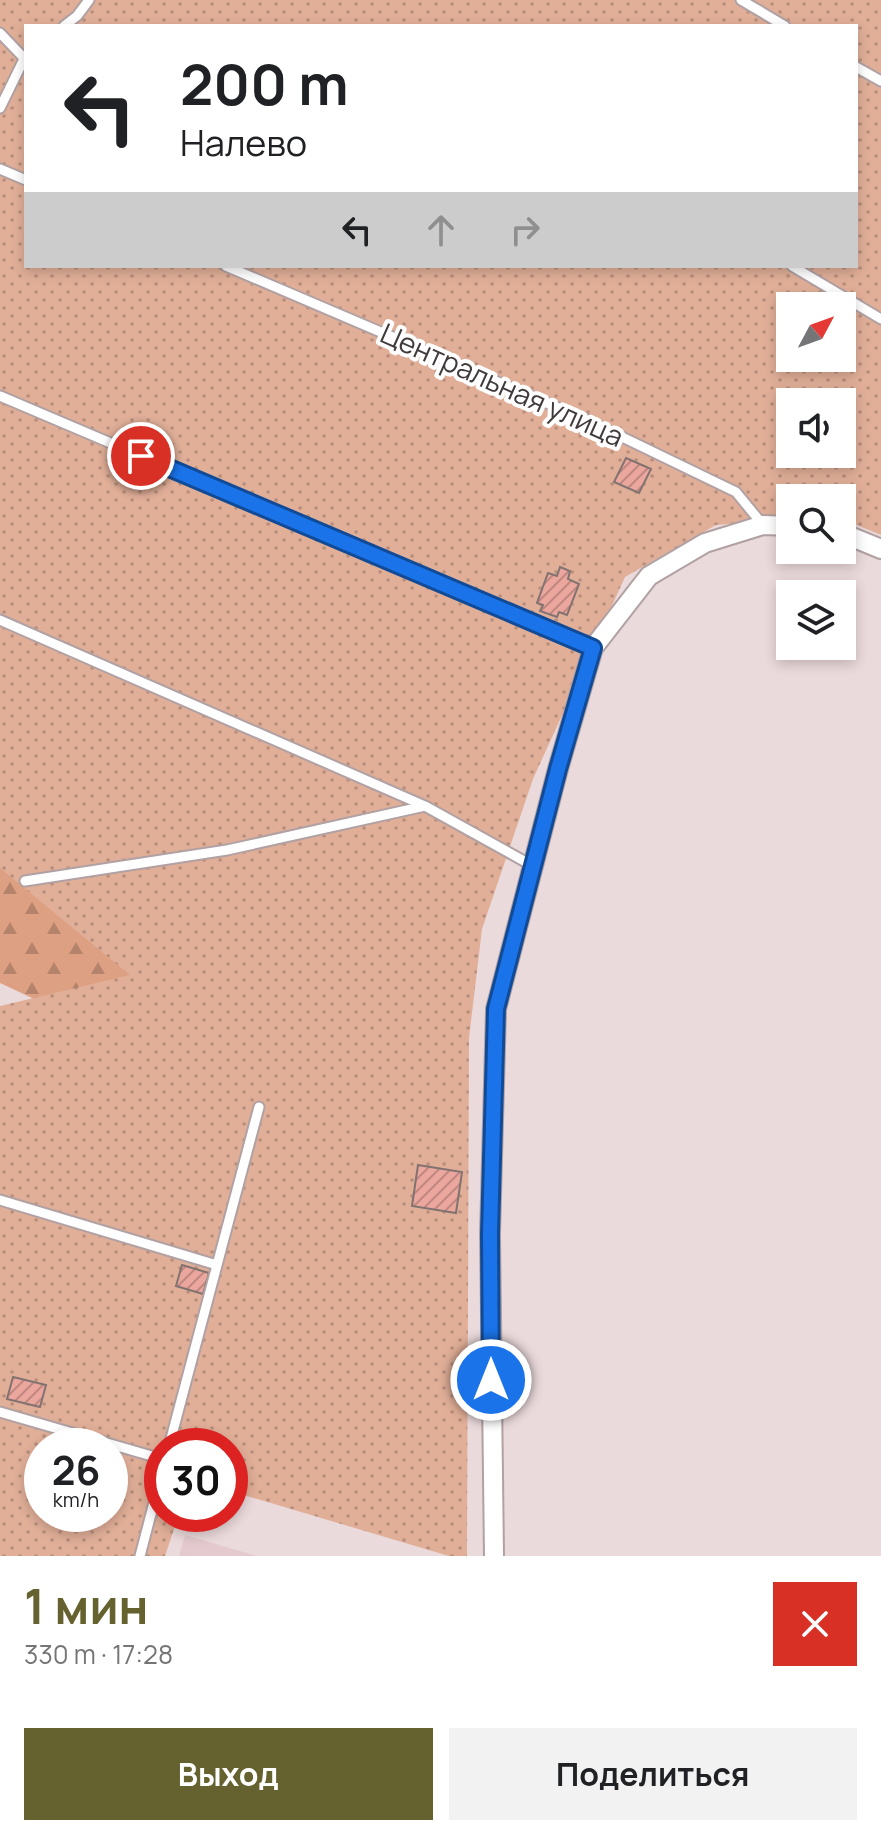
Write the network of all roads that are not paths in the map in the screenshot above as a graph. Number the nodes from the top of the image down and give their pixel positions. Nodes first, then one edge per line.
1 (89, 0) edge
2 (741, 0) edge
3 (67, 24) edge
4 (782, 24) edge
5 (0, 33) edge
6 (24, 56) edge
7 (858, 68) edge
8 (881, 81) edge
9 (0, 108) edge
10 (0, 169) edge
11 (24, 179) edge
12 (231, 268) edge
13 (795, 268) edge
14 (881, 319) edge
15 (0, 396) edge
16 (763, 525) junction
17 (776, 525) edge
18 (856, 539) edge
19 (881, 549) edge
20 (0, 620) edge
21 (593, 648) junction
22 (425, 806) junction
23 (533, 866) junction
24 (25, 881) dead end
25 (259, 1107) dead end
26 (0, 1200) edge
27 (217, 1265) junction
28 (0, 1412) edge
29 (174, 1428) edge
30 (144, 1454) edge
31 (146, 1532) edge
32 (140, 1556) edge
33 (494, 1556) edge

1 - 3 lane
2 - 4 lane
5 - 6 lane
6 - 9 lane
7 - 8 lane
10 - 11 lane
12 - 16 lane, Центральная улица
13 - 14 lane
15 - 21 lane
16 - 17 street
16 - 21 street
18 - 19 street
20 - 22 lane
21 - 23 street
22 - 23 lane
22 - 24 lane
23 - 33 street
25 - 27 lane
26 - 27 lane
27 - 29 lane
28 - 30 lane
31 - 32 lane

